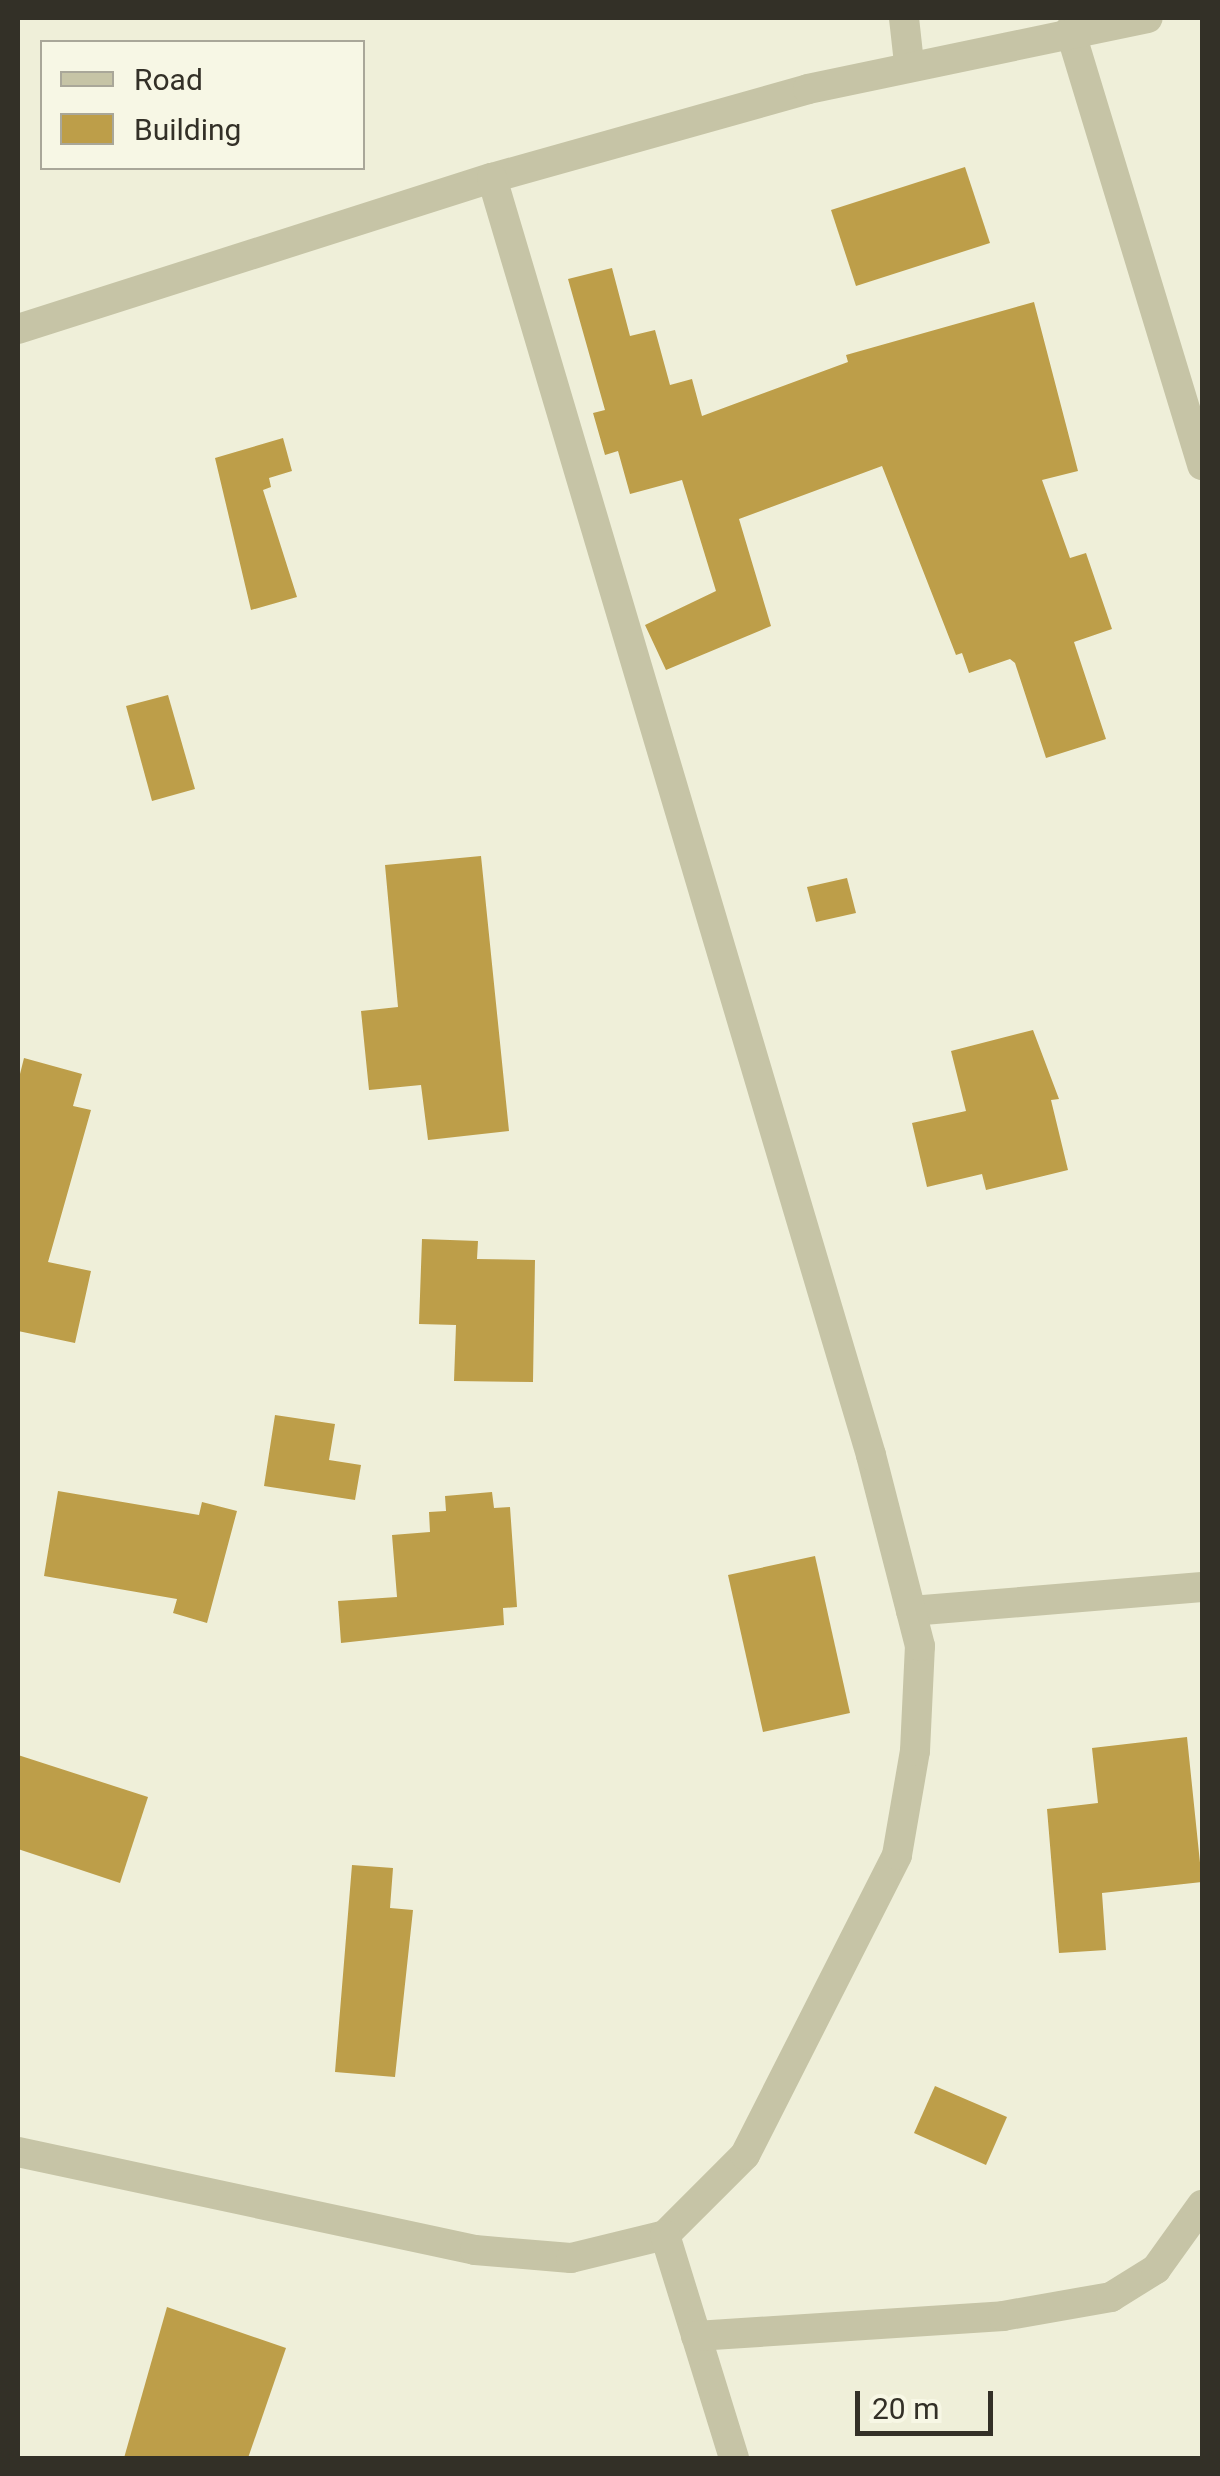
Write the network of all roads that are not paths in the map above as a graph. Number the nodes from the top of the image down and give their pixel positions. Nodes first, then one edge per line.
1 (904, 18) edge
2 (1148, 18) edge
3 (1070, 30) junction
4 (909, 63) junction
5 (492, 178) junction
6 (18, 330) edge
7 (1202, 465) edge
8 (1202, 1587) edge
9 (911, 1611) junction
10 (18, 2152) edge
11 (1202, 2205) edge
12 (665, 2235) junction
13 (696, 2336) junction
14 (734, 2458) edge

1 - 4 street
2 - 3 street
3 - 4 street
3 - 7 street
4 - 5 street
5 - 6 street
5 - 9 street
8 - 9 street
9 - 12 street
10 - 12 street
11 - 13 street
12 - 13 street
13 - 14 street

